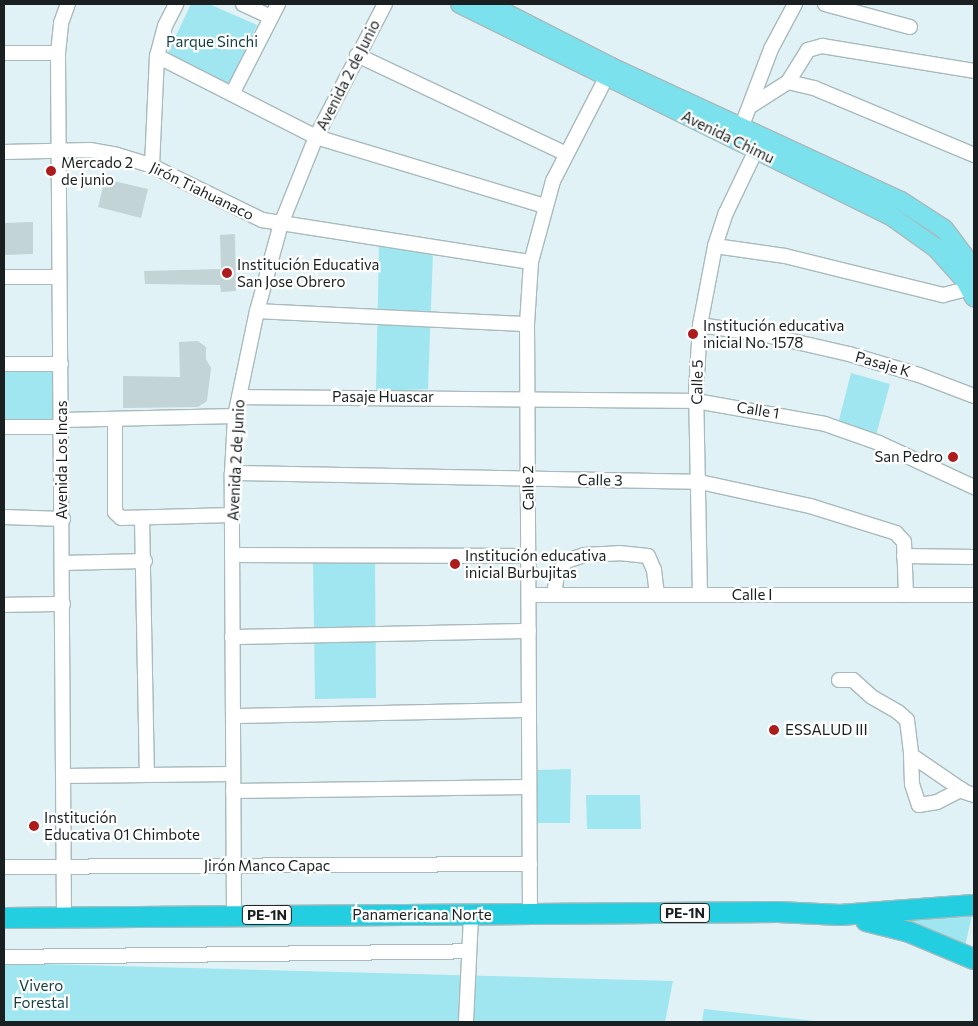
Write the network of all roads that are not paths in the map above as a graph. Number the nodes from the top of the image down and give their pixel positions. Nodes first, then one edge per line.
1 (68, 4) edge
2 (176, 4) edge
3 (243, 4) edge
4 (278, 4) edge
5 (385, 4) edge
6 (460, 4) edge
7 (488, 4) edge
8 (795, 4) edge
9 (825, 4) edge
10 (271, 18) junction
11 (910, 27) dead end
12 (4, 52) edge
13 (58, 53) junction
14 (357, 55) junction
15 (157, 56) junction
16 (974, 71) edge
17 (606, 78) junction
18 (788, 82) junction
19 (232, 94) junction
20 (752, 105) junction
21 (740, 134) junction
22 (316, 137) junction
23 (756, 150) junction
24 (59, 151) junction
25 (4, 152) edge
26 (566, 154) junction
27 (974, 155) edge
28 (152, 166) junction
29 (544, 206) junction
30 (281, 224) junction
31 (716, 246) junction
32 (530, 262) junction
33 (973, 265) edge
34 (4, 277) edge
35 (58, 277) junction
36 (973, 291) edge
37 (257, 312) junction
38 (527, 324) junction
39 (700, 325) junction
40 (4, 364) edge
41 (61, 364) junction
42 (974, 396) edge
43 (238, 397) junction
44 (528, 398) junction
45 (696, 401) junction
46 (235, 416) junction
47 (115, 419) junction
48 (61, 423) junction
49 (4, 427) edge
50 (232, 473) junction
51 (528, 479) junction
52 (700, 482) junction
53 (974, 487) edge
54 (232, 515) junction
55 (4, 517) edge
56 (142, 518) junction
57 (62, 519) junction
58 (232, 555) junction
59 (529, 556) junction
60 (904, 556) junction
61 (974, 557) edge
62 (145, 561) junction
63 (62, 563) junction
64 (657, 594) junction
65 (700, 594) junction
66 (529, 595) junction
67 (554, 595) junction
68 (906, 595) junction
69 (974, 595) edge
70 (63, 604) junction
71 (4, 605) edge
72 (529, 631) junction
73 (232, 637) junction
74 (839, 680) dead end
75 (529, 710) junction
76 (234, 716) junction
77 (911, 755) junction
78 (147, 774) junction
79 (233, 774) junction
80 (64, 776) junction
81 (528, 787) junction
82 (233, 792) junction
83 (968, 792) edge
84 (530, 864) junction
85 (233, 866) junction
86 (4, 867) edge
87 (64, 867) junction
88 (974, 905) edge
89 (471, 914) junction
90 (530, 914) junction
91 (234, 915) junction
92 (840, 915) junction
93 (64, 917) junction
94 (4, 918) edge
95 (469, 951) junction
96 (4, 957) edge
97 (974, 959) edge
98 (466, 1022) edge

1 - 13 street, Avenida Los Incas
2 - 15 street
3 - 10 street
4 - 10 street
5 - 14 street, Avenida 2 de Junio
6 - 17 main road, Avenida Chimu
7 - 21 main road, Avenida Chimu
8 - 20 street
9 - 11 street
10 - 19 street
12 - 13 street
13 - 24 street, Avenida Los Incas
14 - 22 street, Avenida 2 de Junio
14 - 26 street
15 - 19 street
15 - 28 street
16 - 18 street
17 - 21 main road, Avenida Chimu
17 - 26 street, Calle 2
18 - 20 street
18 - 27 street
19 - 22 street
20 - 21 street
21 - 23 main road, Avenida Chimu
21 - 33 main road, Avenida Chimu
22 - 29 street
22 - 30 street, Avenida 2 de Junio
23 - 31 street, Calle 5
23 - 36 main road, Avenida Chimu
24 - 25 street, Jirón Tiahuanaco
24 - 28 street, Jirón Tiahuanaco
24 - 35 street, Avenida Los Incas
26 - 29 street, Calle 2
28 - 30 street, Jirón Tiahuanaco
29 - 32 street, Calle 2
30 - 32 street, Jirón Tiahuanaco
30 - 37 street, Avenida 2 de Junio
31 - 36 street
31 - 39 street, Calle 5
32 - 38 street, Calle 2
34 - 35 street
35 - 41 street, Avenida Los Incas
37 - 38 street
37 - 43 street, Avenida 2 de Junio
38 - 44 street, Calle 2
39 - 42 street, Pasaje K
39 - 45 street, Calle 5
40 - 41 street
41 - 48 street, Avenida Los Incas
43 - 44 street, Pasaje Huascar
43 - 46 street, Avenida 2 de Junio
44 - 45 street, Calle 1
44 - 51 street, Calle 2
45 - 52 street, Calle 5
45 - 53 street, Calle 1
46 - 47 street
46 - 50 street, Avenida 2 de Junio
47 - 48 street
47 - 56 street
48 - 49 street
48 - 57 street, Avenida Los Incas
50 - 51 street, Calle 3
50 - 54 street, Avenida 2 de Junio
51 - 52 street, Calle 3
51 - 59 street, Calle 2
52 - 60 street, Calle 3
52 - 65 street, Calle 5
54 - 56 street
54 - 58 street, Avenida 2 de Junio
55 - 57 street
56 - 62 street
57 - 63 street, Avenida Los Incas
58 - 59 street
58 - 73 street, Avenida 2 de Junio
59 - 66 street, Calle 2
60 - 61 street
60 - 68 street, Calle 3
62 - 63 street
62 - 78 street
63 - 70 street, Avenida Los Incas
64 - 65 street, Calle I
64 - 67 street, Calle I
64 - 67 street
65 - 68 street, Calle I
66 - 67 street, Calle I
66 - 72 street, Calle 2
68 - 69 street, Calle I
70 - 71 street
70 - 80 street, Avenida Los Incas
72 - 73 street
72 - 75 street, Calle 2
73 - 76 street, Avenida 2 de Junio
74 - 77 street
75 - 76 street
75 - 81 street, Calle 2
76 - 79 street, Avenida 2 de Junio
77 - 83 street
77 - 83 street
78 - 79 street
78 - 80 street
79 - 82 street, Avenida 2 de Junio
80 - 87 street, Avenida Los Incas
81 - 82 street
81 - 84 street, Calle 2
82 - 85 street, Avenida 2 de Junio
84 - 85 street, Jirón Manco Capac
84 - 90 street, Calle 2
85 - 87 street, Jirón Manco Capac
85 - 91 street, Avenida 2 de Junio
86 - 87 street, Jirón Manco Capac
87 - 93 street, Avenida Los Incas
88 - 92 highway, Panamericana Norte / PE-1N
89 - 90 highway, Panamericana Norte / PE-1N
89 - 91 highway, Panamericana Norte / PE-1N
89 - 95 street
90 - 92 highway, Panamericana Norte / PE-1N
91 - 93 highway, Panamericana Norte / PE-1N
92 - 97 highway, Panamericana Norte / PE-1N
93 - 94 highway, Panamericana Norte / PE-1N
95 - 96 street
95 - 98 street

